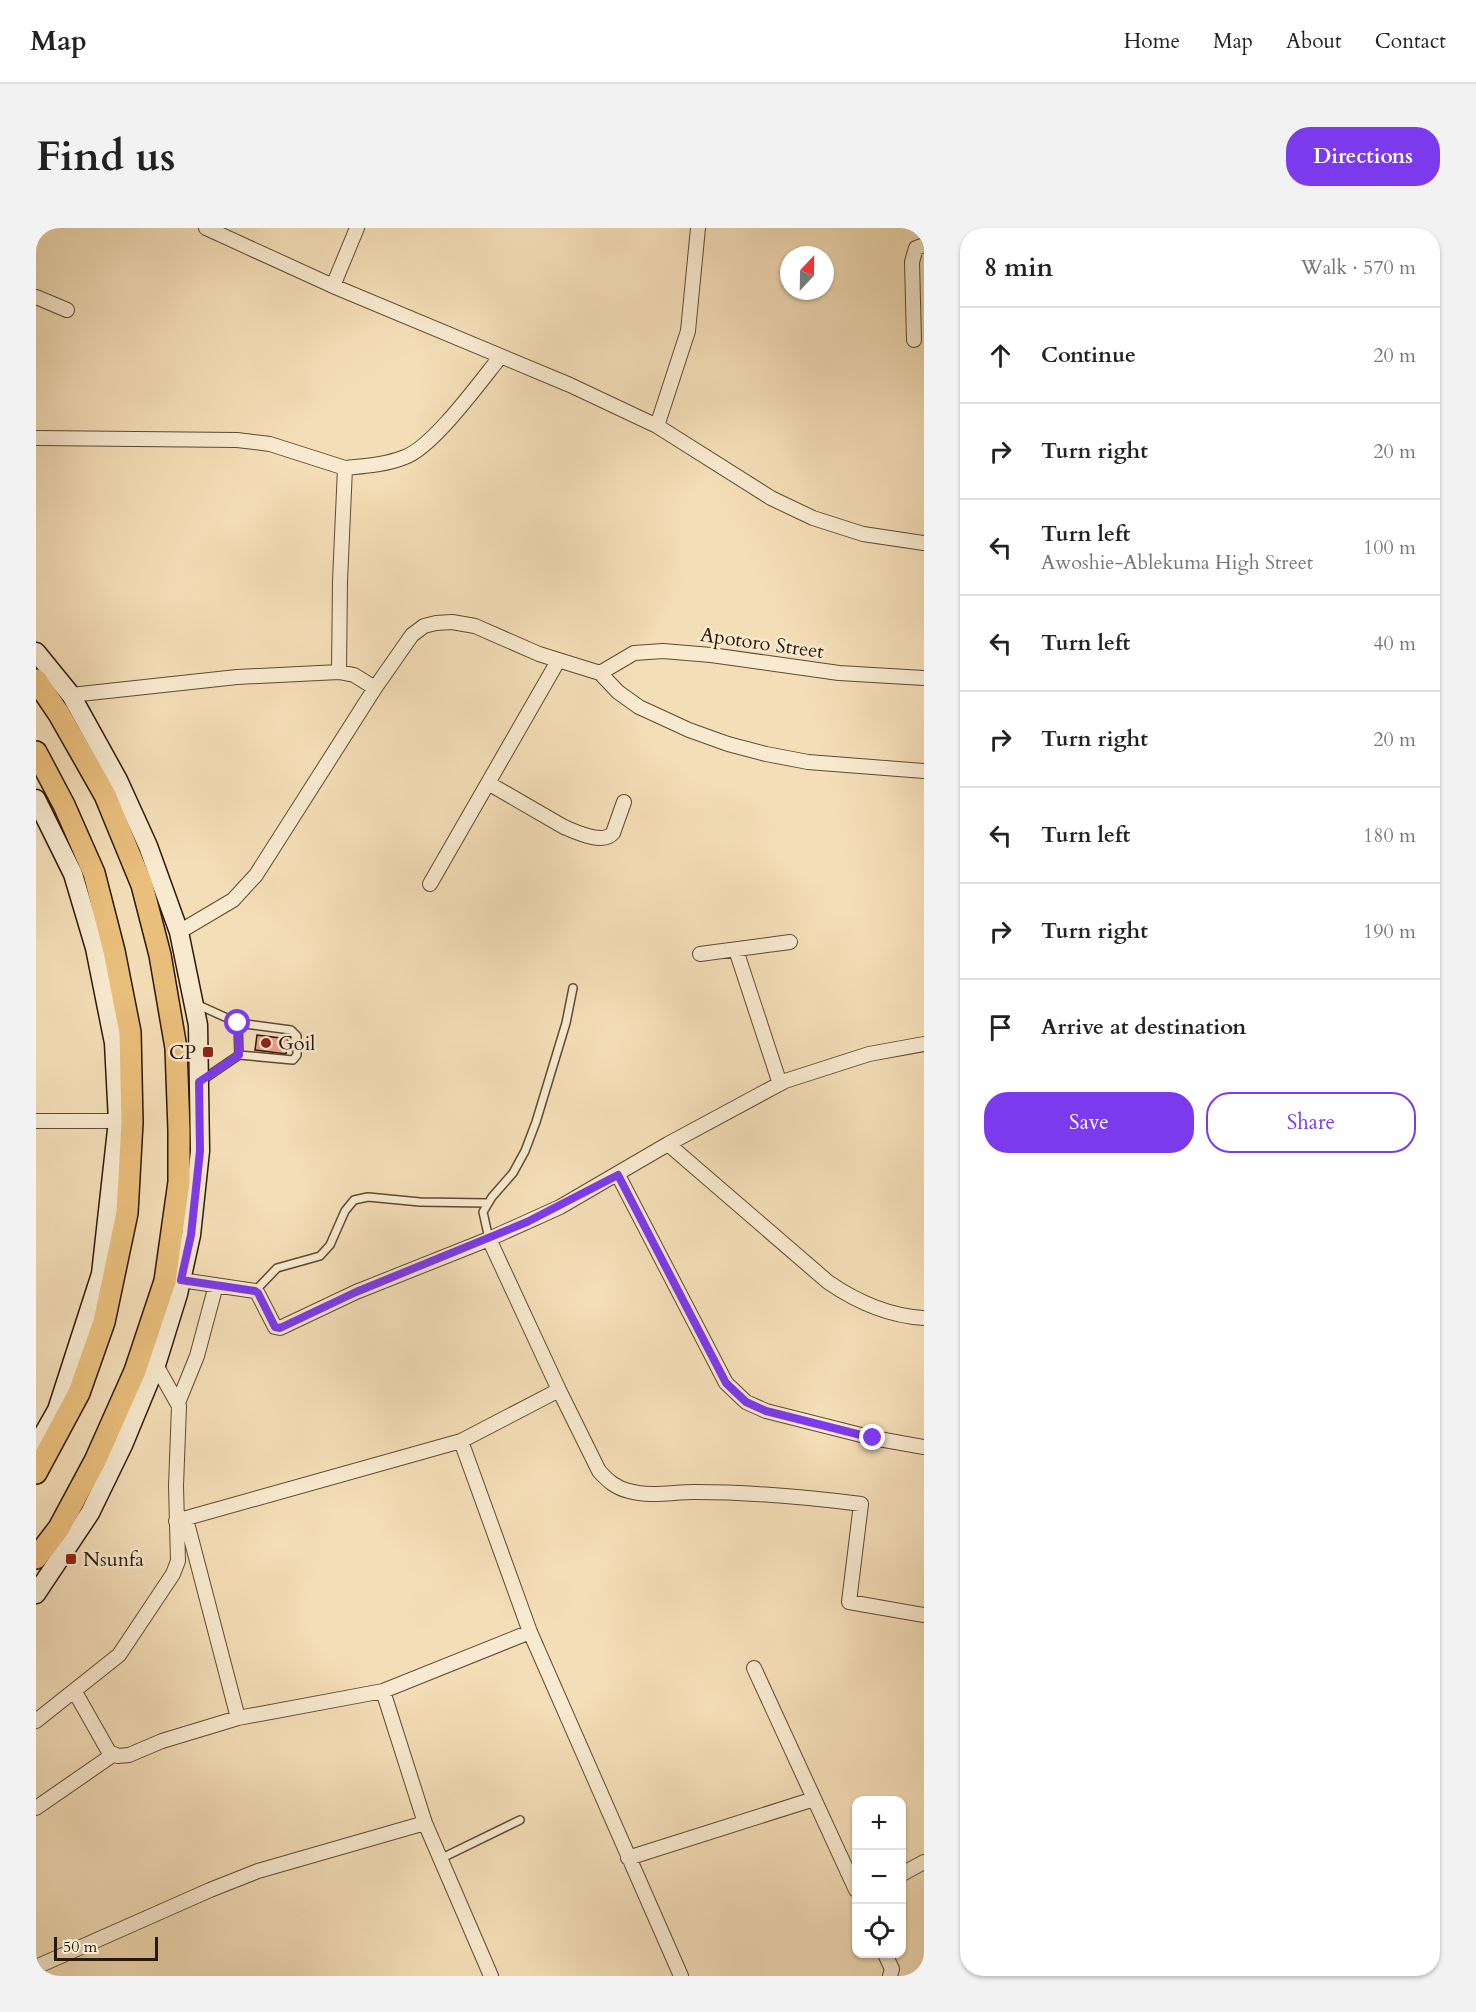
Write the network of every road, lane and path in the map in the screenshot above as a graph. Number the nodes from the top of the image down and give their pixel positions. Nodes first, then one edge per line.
1 (206, 228) edge
2 (357, 228) edge
3 (698, 228) edge
4 (924, 245) edge
5 (333, 286) junction
6 (36, 297) edge
7 (67, 310) dead end
8 (914, 340) dead end
9 (501, 356) junction
10 (657, 426) junction
11 (36, 438) edge
12 (345, 468) junction
13 (924, 543) edge
14 (36, 652) edge
15 (558, 661) junction
16 (339, 672) junction
17 (600, 672) junction
18 (924, 678) edge
19 (36, 680) edge
20 (375, 688) junction
21 (71, 695) junction
22 (36, 752) edge
23 (924, 771) edge
24 (488, 783) junction
25 (36, 799) edge
26 (624, 802) dead end
27 (430, 884) dead end
28 (179, 932) junction
29 (790, 942) dead end
30 (736, 950) junction
31 (700, 954) dead end
32 (573, 988) dead end
33 (193, 1003) junction
34 (238, 1023) junction
35 (924, 1044) edge
36 (239, 1055) junction
37 (199, 1082) junction
38 (780, 1084) junction
39 (36, 1121) edge
40 (118, 1121) junction
41 (668, 1144) junction
42 (618, 1175) junction
43 (487, 1203) junction
44 (489, 1239) junction
45 (181, 1280) junction
46 (216, 1286) junction
47 (255, 1291) junction
48 (924, 1318) edge
49 (156, 1365) junction
50 (558, 1390) junction
51 (178, 1403) junction
52 (461, 1441) junction
53 (36, 1447) edge
54 (924, 1447) edge
55 (36, 1473) edge
56 (181, 1520) junction
57 (36, 1558) edge
58 (36, 1594) edge
59 (924, 1615) edge
60 (530, 1632) junction
61 (754, 1668) dead end
62 (383, 1691) junction
63 (75, 1692) junction
64 (238, 1718) junction
65 (36, 1721) edge
66 (114, 1754) junction
67 (814, 1799) junction
68 (36, 1808) edge
69 (520, 1820) dead end
70 (425, 1823) junction
71 (628, 1858) junction
72 (440, 1859) junction
73 (924, 1862) edge
74 (906, 1872) edge
75 (852, 1881) edge
76 (887, 1958) edge
77 (36, 1967) edge
78 (490, 1976) edge
79 (681, 1976) edge
80 (890, 1976) edge

1 - 5 street
2 - 5 street
3 - 10 street
4 - 8 street
5 - 9 street
6 - 7 street
9 - 10 street
9 - 12 street
10 - 13 street
11 - 12 street
12 - 16 street
14 - 21 street
15 - 17 street
15 - 20 street
15 - 24 street
16 - 20 street
16 - 21 street
17 - 18 street, Apotoro Street
17 - 23 street
19 - 57 main road
20 - 28 street
21 - 28 street
22 - 55 main road
24 - 26 street
24 - 27 street
25 - 40 street
28 - 33 street
29 - 30 street
30 - 31 street
30 - 38 street
32 - 43 lane
33 - 34 lane
33 - 37 street
34 - 36 lane
34 - 36 lane
35 - 38 street
36 - 37 lane
37 - 45 street
38 - 41 street
39 - 40 street
40 - 53 street
41 - 42 street
41 - 48 street
42 - 44 street
42 - 54 street
43 - 44 lane
43 - 47 lane
44 - 47 street
44 - 50 street
45 - 46 street
45 - 49 street
46 - 47 street
46 - 51 street
49 - 51 street
49 - 58 street
50 - 52 street
50 - 59 street
51 - 56 street
52 - 56 street
52 - 60 street
56 - 63 street
56 - 64 street
60 - 62 street
60 - 71 street
61 - 67 street
62 - 64 street
62 - 70 street
63 - 65 street
63 - 66 street
64 - 66 street
66 - 68 street
67 - 71 street
67 - 75 street
69 - 72 lane
70 - 72 street
70 - 77 street
71 - 79 street
72 - 78 street
73 - 74 street
76 - 80 street

